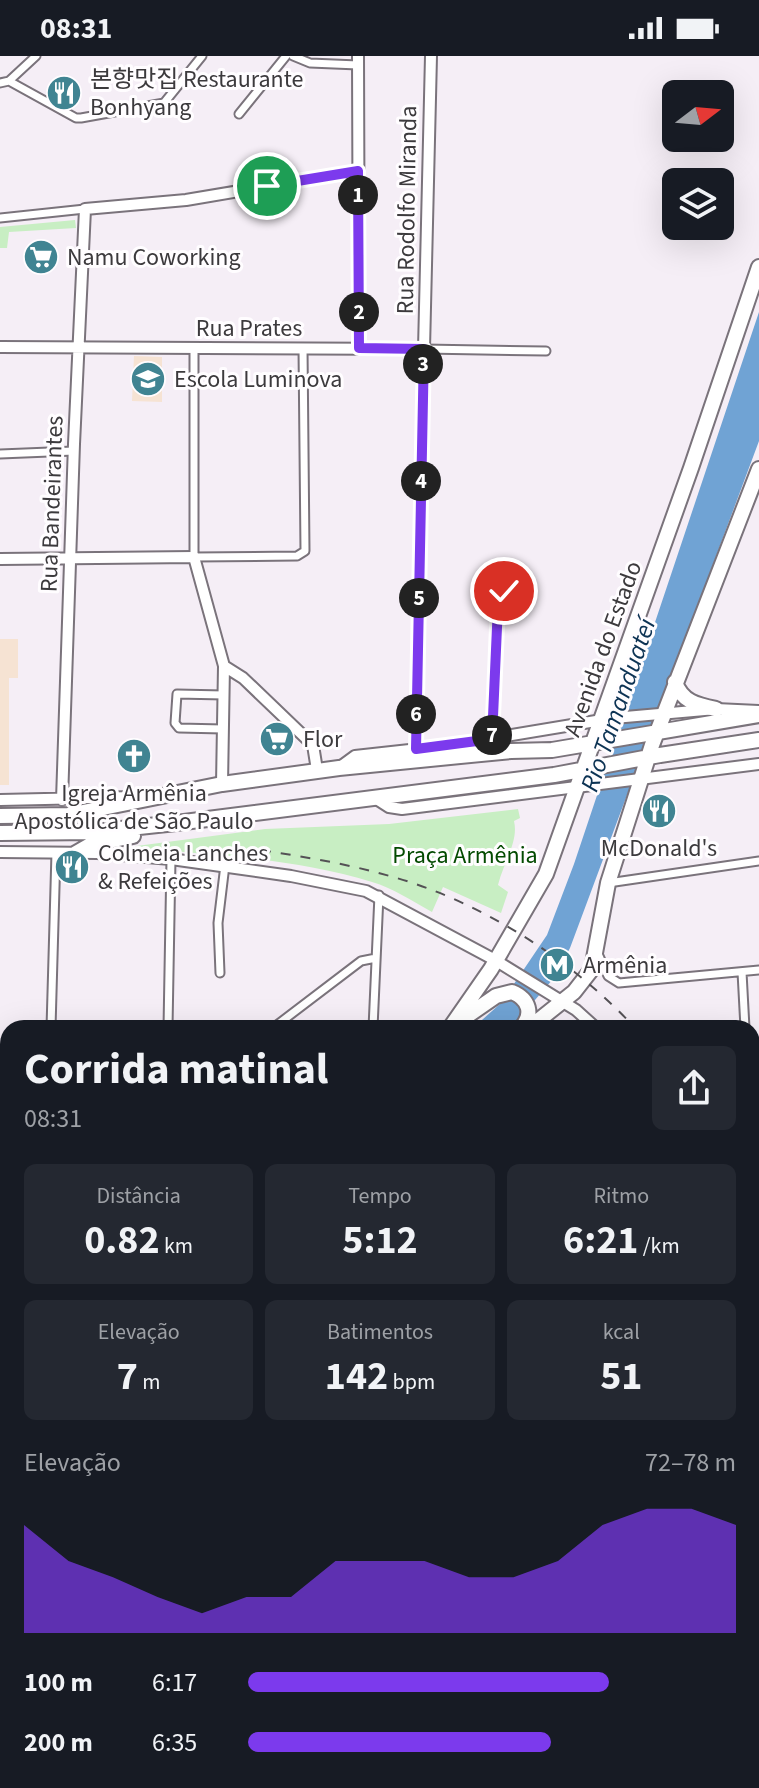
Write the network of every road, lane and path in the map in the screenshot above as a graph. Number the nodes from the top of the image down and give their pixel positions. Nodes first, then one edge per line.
1 (36, 56) edge
2 (202, 56) edge
3 (286, 56) edge
4 (293, 56) edge
5 (431, 56) edge
6 (358, 61) edge
7 (4, 82) edge
8 (239, 114) dead end
9 (358, 171) junction
10 (85, 209) junction
11 (0, 218) edge
12 (759, 267) edge
13 (0, 347) edge
14 (194, 347) junction
15 (78, 348) junction
16 (303, 348) junction
17 (359, 348) junction
18 (424, 349) junction
19 (546, 351) dead end
20 (74, 451) junction
21 (0, 454) edge
22 (759, 469) edge
23 (194, 557) junction
24 (0, 559) edge
25 (70, 559) junction
26 (510, 585) dead end
27 (224, 666) junction
28 (675, 682) junction
29 (224, 695) junction
30 (716, 709) junction
31 (662, 712) junction
32 (759, 713) edge
33 (607, 719) junction
34 (223, 729) junction
35 (656, 731) junction
36 (492, 739) junction
37 (759, 740) edge
38 (599, 742) junction
39 (416, 749) junction
40 (645, 759) junction
41 (759, 764) edge
42 (339, 768) junction
43 (583, 768) junction
44 (317, 770) junction
45 (638, 779) junction
46 (222, 784) junction
47 (577, 786) junction
48 (374, 797) junction
49 (0, 800) edge
50 (62, 800) junction
51 (143, 801) junction
52 (68, 815) junction
53 (0, 816) edge
54 (176, 823) junction
55 (80, 832) junction
56 (0, 833) edge
57 (94, 849) junction
58 (0, 852) edge
59 (56, 852) junction
60 (76, 853) joint
61 (171, 859) junction
62 (759, 861) edge
63 (225, 865) junction
64 (608, 883) junction
65 (379, 895) junction
66 (597, 950) junction
67 (376, 958) junction
68 (495, 960) junction
69 (759, 970) edge
70 (742, 972) junction
71 (220, 973) dead end
72 (562, 1002) junction
73 (51, 1020) edge
74 (168, 1020) edge
75 (284, 1020) edge
76 (373, 1020) edge
77 (456, 1020) edge
78 (464, 1020) edge
79 (526, 1020) edge
80 (534, 1020) edge
81 (587, 1020) edge
82 (745, 1020) edge

1 - 7 street
2 - 7 street
3 - 8 street
4 - 6 street
5 - 18 street, Rua Rodolfo Miranda
6 - 9 street
9 - 10 street
9 - 17 street
10 - 11 street
10 - 15 street, Rua Bandeirantes
12 - 33 highway, Avenida do Estado
13 - 15 street, Rua Prates
14 - 15 street, Rua Prates
14 - 16 street, Rua Prates
14 - 23 street
15 - 20 street, Rua Bandeirantes
16 - 17 street, Rua Prates
16 - 23 street
17 - 18 street, Rua Prates
18 - 19 street, Rua Prates
18 - 39 street, Rua Rodolfo Miranda
20 - 21 street
20 - 25 street, Rua Bandeirantes
22 - 28 highway
23 - 25 street
23 - 27 street
24 - 25 street
25 - 50 street, Rua Bandeirantes
26 - 36 street
27 - 29 street
27 - 44 street
28 - 30 highway
28 - 31 highway
29 - 34 street
29 - 34 street
30 - 31 street
30 - 32 street
31 - 33 street
31 - 35 highway
32 - 35 highway
33 - 36 street
33 - 38 highway, Avenida do Estado
34 - 46 street
35 - 38 highway
35 - 40 highway
36 - 39 street
37 - 40 highway
38 - 42 highway
38 - 43 highway, Avenida do Estado
39 - 42 street
40 - 43 highway
40 - 45 highway
41 - 45 street
42 - 44 highway
43 - 47 highway, Avenida do Estado
43 - 48 highway
44 - 46 highway
45 - 47 street
45 - 64 highway
46 - 51 highway
47 - 48 street
47 - 68 highway, Avenida do Estado
48 - 54 highway
49 - 50 street
50 - 51 street
50 - 52 highway
51 - 52 highway
52 - 53 highway
52 - 55 highway
54 - 55 highway
54 - 57 highway
55 - 56 highway
55 - 57 highway
57 - 60 highway
57 - 61 street
58 - 59 street
59 - 60 street
59 - 73 street
61 - 63 street
61 - 74 street
62 - 64 street
63 - 65 street
63 - 71 street
64 - 66 highway
65 - 67 street
65 - 68 street
66 - 70 street
66 - 72 highway
67 - 75 street
67 - 76 street
68 - 72 street
68 - 77 highway, Avenida do Estado
69 - 70 street
70 - 82 street
72 - 80 highway
72 - 81 street
78 - 79 highway

